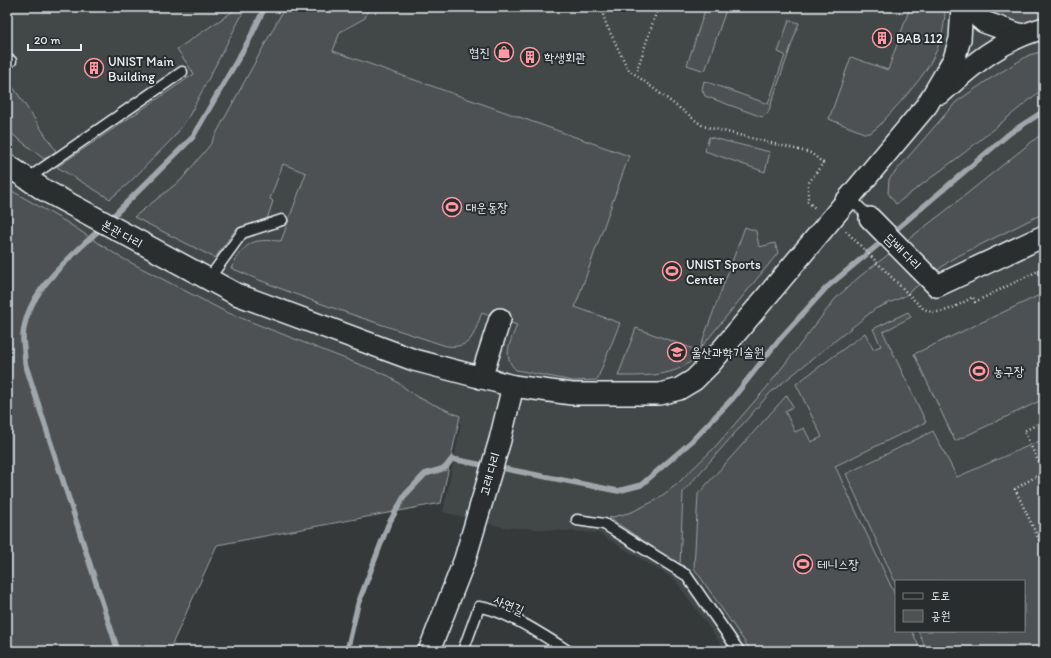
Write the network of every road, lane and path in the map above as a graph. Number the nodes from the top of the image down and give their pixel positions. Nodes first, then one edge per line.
1 (601, 7) edge
2 (658, 7) edge
3 (962, 7) edge
4 (967, 7) edge
5 (1044, 28) edge
6 (1021, 34) junction
7 (638, 70) dead end
8 (182, 72) dead end
9 (927, 105) junction
10 (7, 165) edge
11 (27, 179) junction
12 (850, 198) junction
13 (818, 212) dead end
14 (870, 218) joint
15 (282, 220) dead end
16 (845, 231) dead end
17 (1044, 236) edge
18 (1044, 268) edge
19 (208, 280) junction
20 (500, 319) dead end
21 (481, 378) junction
22 (513, 386) junction
23 (1044, 421) edge
24 (577, 520) dead end
25 (1044, 550) edge
26 (429, 651) edge
27 (463, 651) edge
28 (568, 651) edge
29 (738, 651) edge

1 - 13 path
2 - 7 path
3 - 9 street
4 - 6 street
5 - 6 street
6 - 9 street
8 - 11 lane
9 - 12 street, 본관 다리
10 - 11 street, 본관 다리
11 - 19 street, 본관 다리
12 - 14 lane
12 - 22 street, 본관 다리
14 - 17 street, 담배 다리
15 - 19 lane
16 - 18 path
19 - 21 street, 본관 다리
20 - 21 street
21 - 22 street, 본관 다리
22 - 26 street, 고래 다리
23 - 25 path
24 - 29 lane
27 - 28 lane, 사연길

